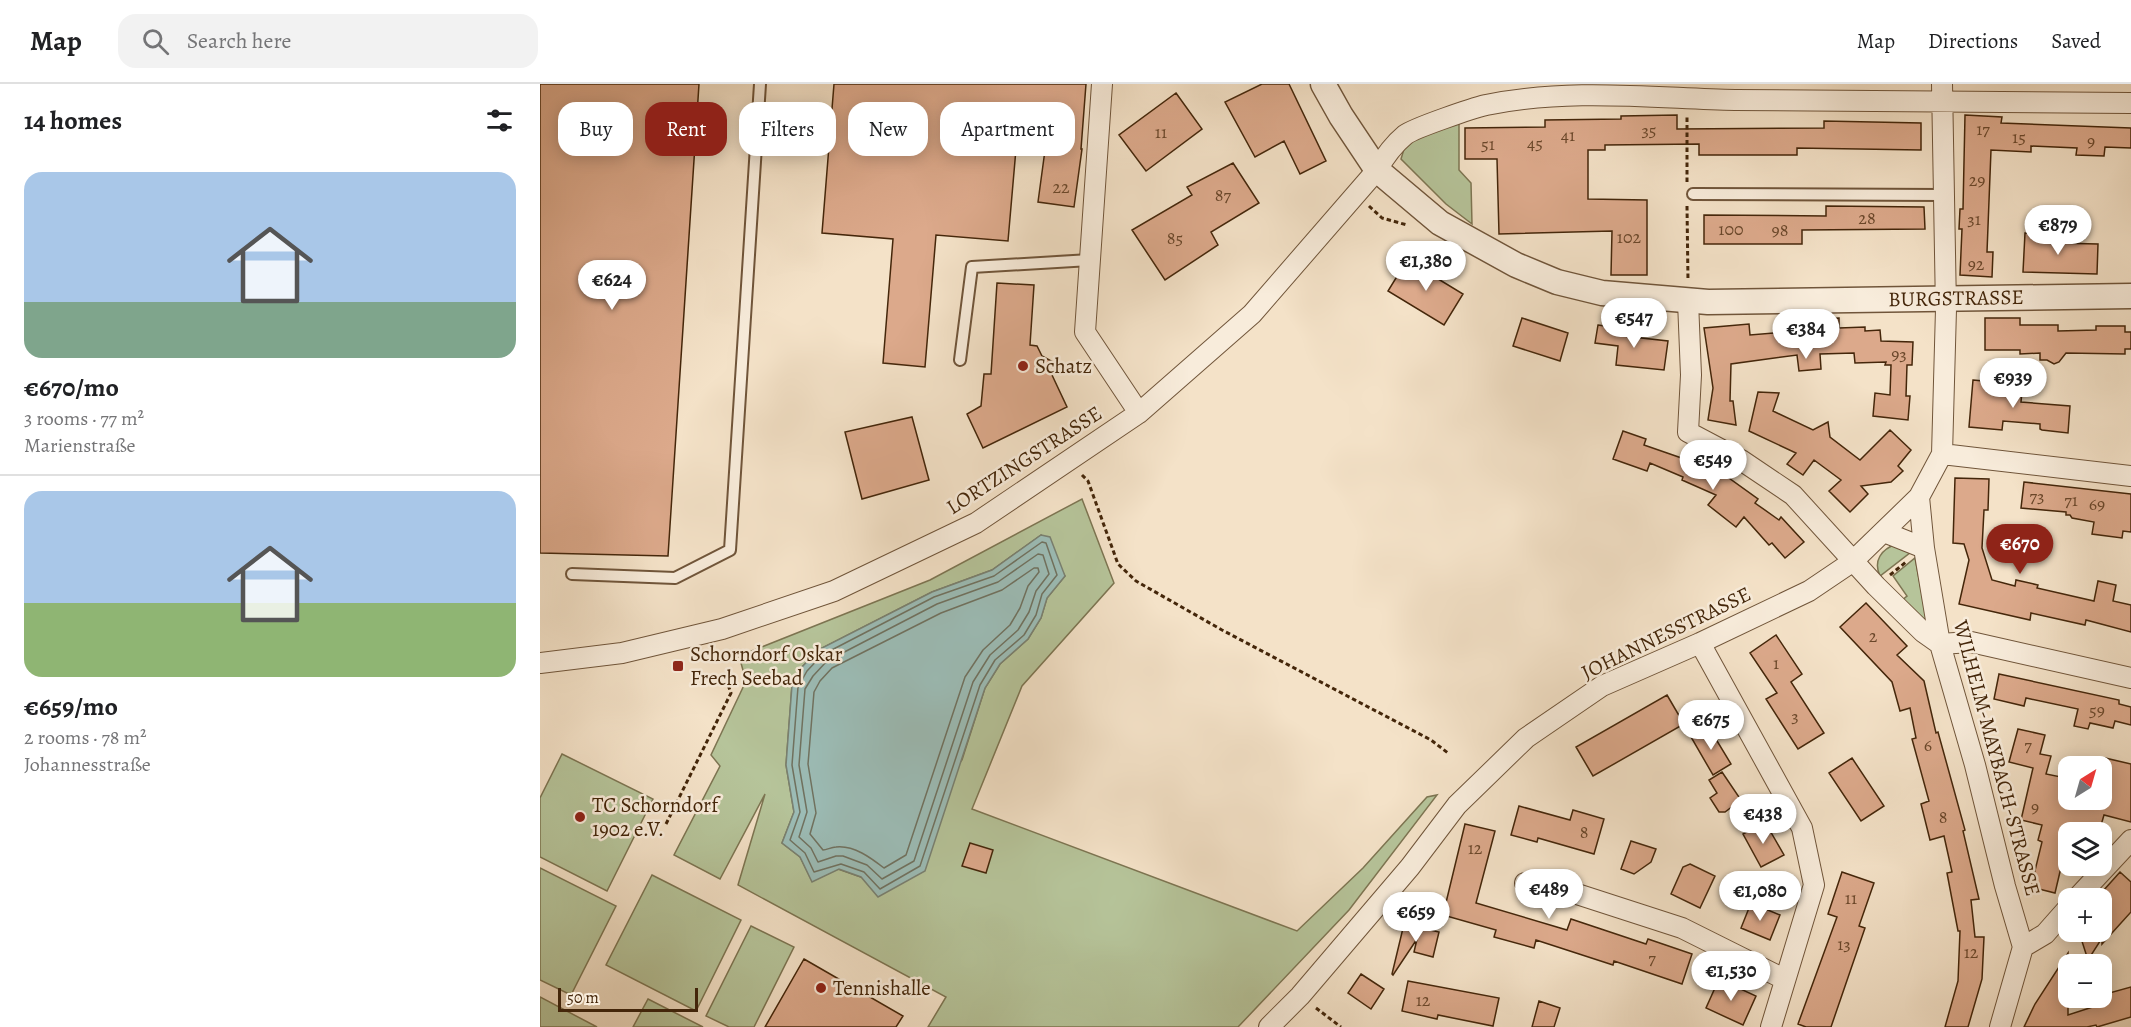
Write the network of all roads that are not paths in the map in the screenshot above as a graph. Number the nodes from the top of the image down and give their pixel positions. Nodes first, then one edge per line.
1 (760, 84) edge
2 (1102, 84) edge
3 (1323, 84) edge
4 (1942, 94) edge
5 (2131, 103) edge
6 (1377, 170) junction
7 (1693, 194) dead end
8 (1943, 195) junction
9 (1090, 260) junction
10 (2131, 296) edge
11 (1946, 298) junction
12 (1688, 301) junction
13 (960, 360) dead end
14 (1139, 413) junction
15 (1942, 454) junction
16 (2131, 476) edge
17 (1919, 497) junction
18 (1884, 532) junction
19 (1924, 548) junction
20 (1852, 562) junction
21 (572, 574) dead end
22 (1700, 643) junction
23 (1940, 644) junction
24 (540, 663) edge
25 (2131, 678) edge
26 (2131, 840) edge
27 (1525, 883) dead end
28 (2087, 888) edge
29 (2058, 919) edge
30 (2023, 946) junction
31 (1784, 979) junction
32 (1269, 1027) edge
33 (1771, 1027) edge
34 (2000, 1027) edge

1 - 21 lane
2 - 9 street
3 - 6 street, BURGSTRASSE
4 - 5 street, LORTZINGSTRASSE
4 - 6 street, LORTZINGSTRASSE
4 - 8 street, JOHANNESSTRASSE
6 - 12 street, BURGSTRASSE
6 - 14 street, LORTZINGSTRASSE
7 - 8 lane
8 - 11 street, JOHANNESSTRASSE
9 - 13 lane
9 - 14 street
10 - 11 street, BURGSTRASSE
11 - 12 street, BURGSTRASSE
11 - 15 street, JOHANNESSTRASSE
12 - 20 street
14 - 24 street, LORTZINGSTRASSE
15 - 16 street
15 - 17 street, JOHANNESSTRASSE
17 - 18 street, JOHANNESSTRASSE
17 - 19 street, WILHELM-MAYBACH-STRASSE
18 - 19 street
18 - 20 street, JOHANNESSTRASSE
19 - 23 street, WILHELM-MAYBACH-STRASSE
20 - 22 street, JOHANNESSTRASSE
20 - 23 street
22 - 31 street
22 - 32 street, JOHANNESSTRASSE
23 - 25 street
23 - 30 street, WILHELM-MAYBACH-STRASSE
26 - 28 street
27 - 31 street
29 - 30 street
30 - 34 street
31 - 33 street

